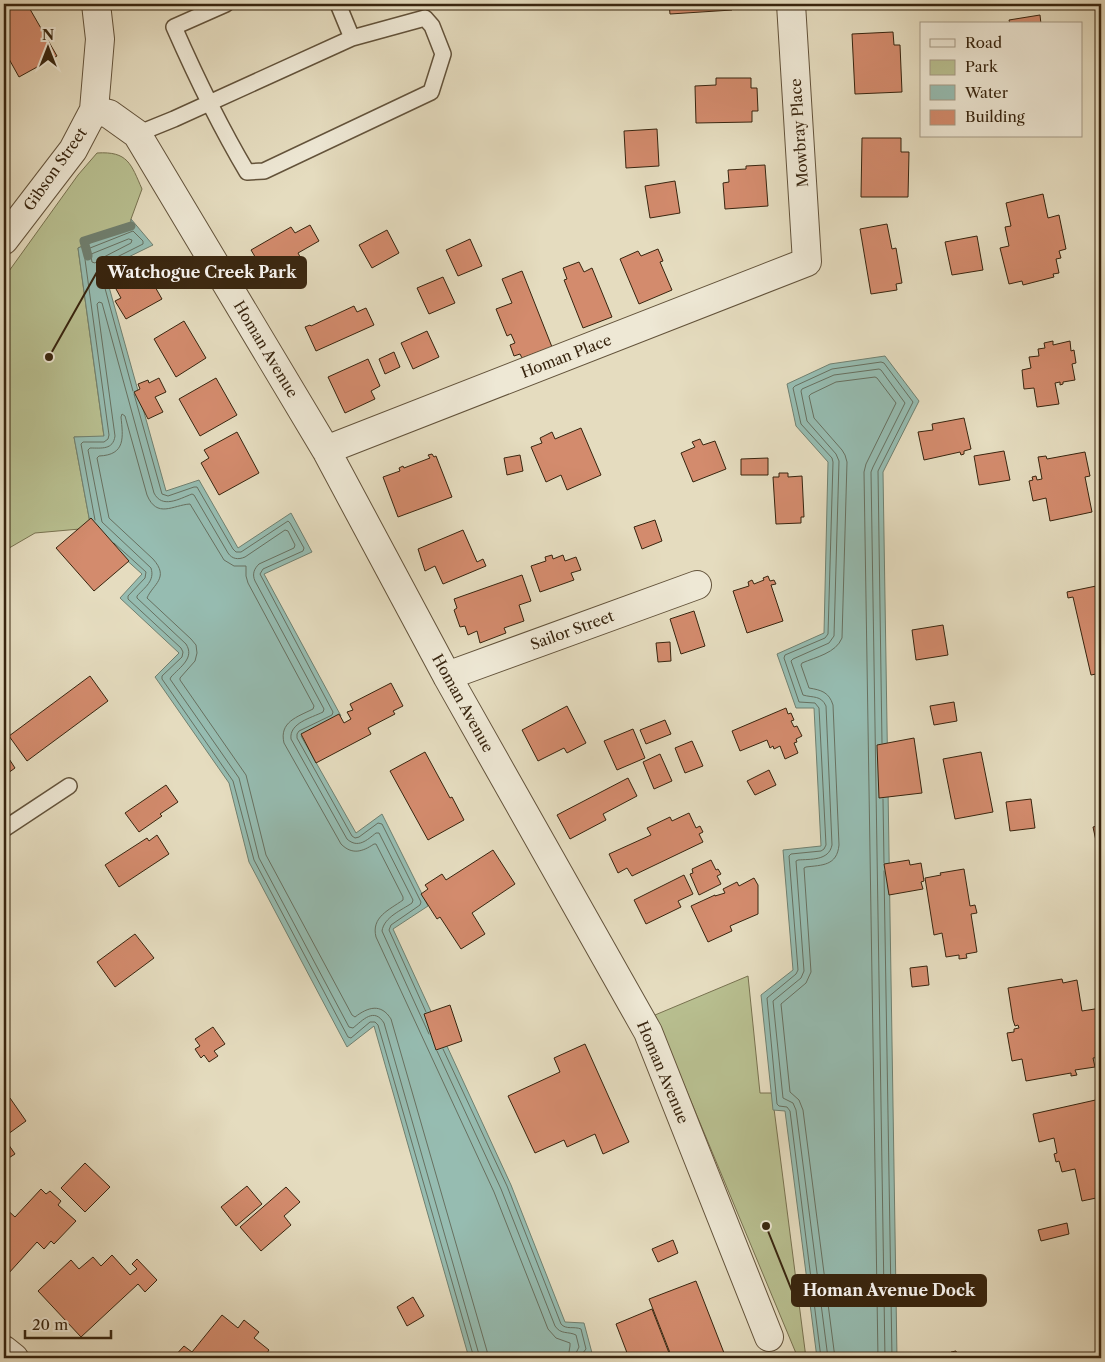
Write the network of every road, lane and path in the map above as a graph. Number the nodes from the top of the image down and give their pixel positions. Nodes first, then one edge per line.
1 (96, 4) edge
2 (226, 4) edge
3 (338, 4) edge
4 (791, 4) edge
5 (352, 38) junction
6 (208, 103) junction
7 (94, 110) junction
8 (137, 134) junction
9 (4, 240) edge
10 (807, 262) joint
11 (326, 450) junction
12 (697, 585) dead end
13 (447, 676) junction
14 (69, 786) dead end
15 (4, 829) edge
16 (769, 1337) dead end
17 (4, 1350) edge
18 (14, 1358) edge

1 - 7 street, Gibson Street
2 - 6 lane
3 - 5 lane
4 - 10 street, Mowbray Place
5 - 6 lane
5 - 6 lane
6 - 8 lane
7 - 8 street, Homan Avenue
7 - 9 street, Gibson Street
8 - 11 street, Homan Avenue
10 - 11 street, Homan Place
11 - 13 street, Homan Avenue
12 - 13 street, Sailor Street
13 - 16 street, Homan Avenue
14 - 15 lane
17 - 18 street

